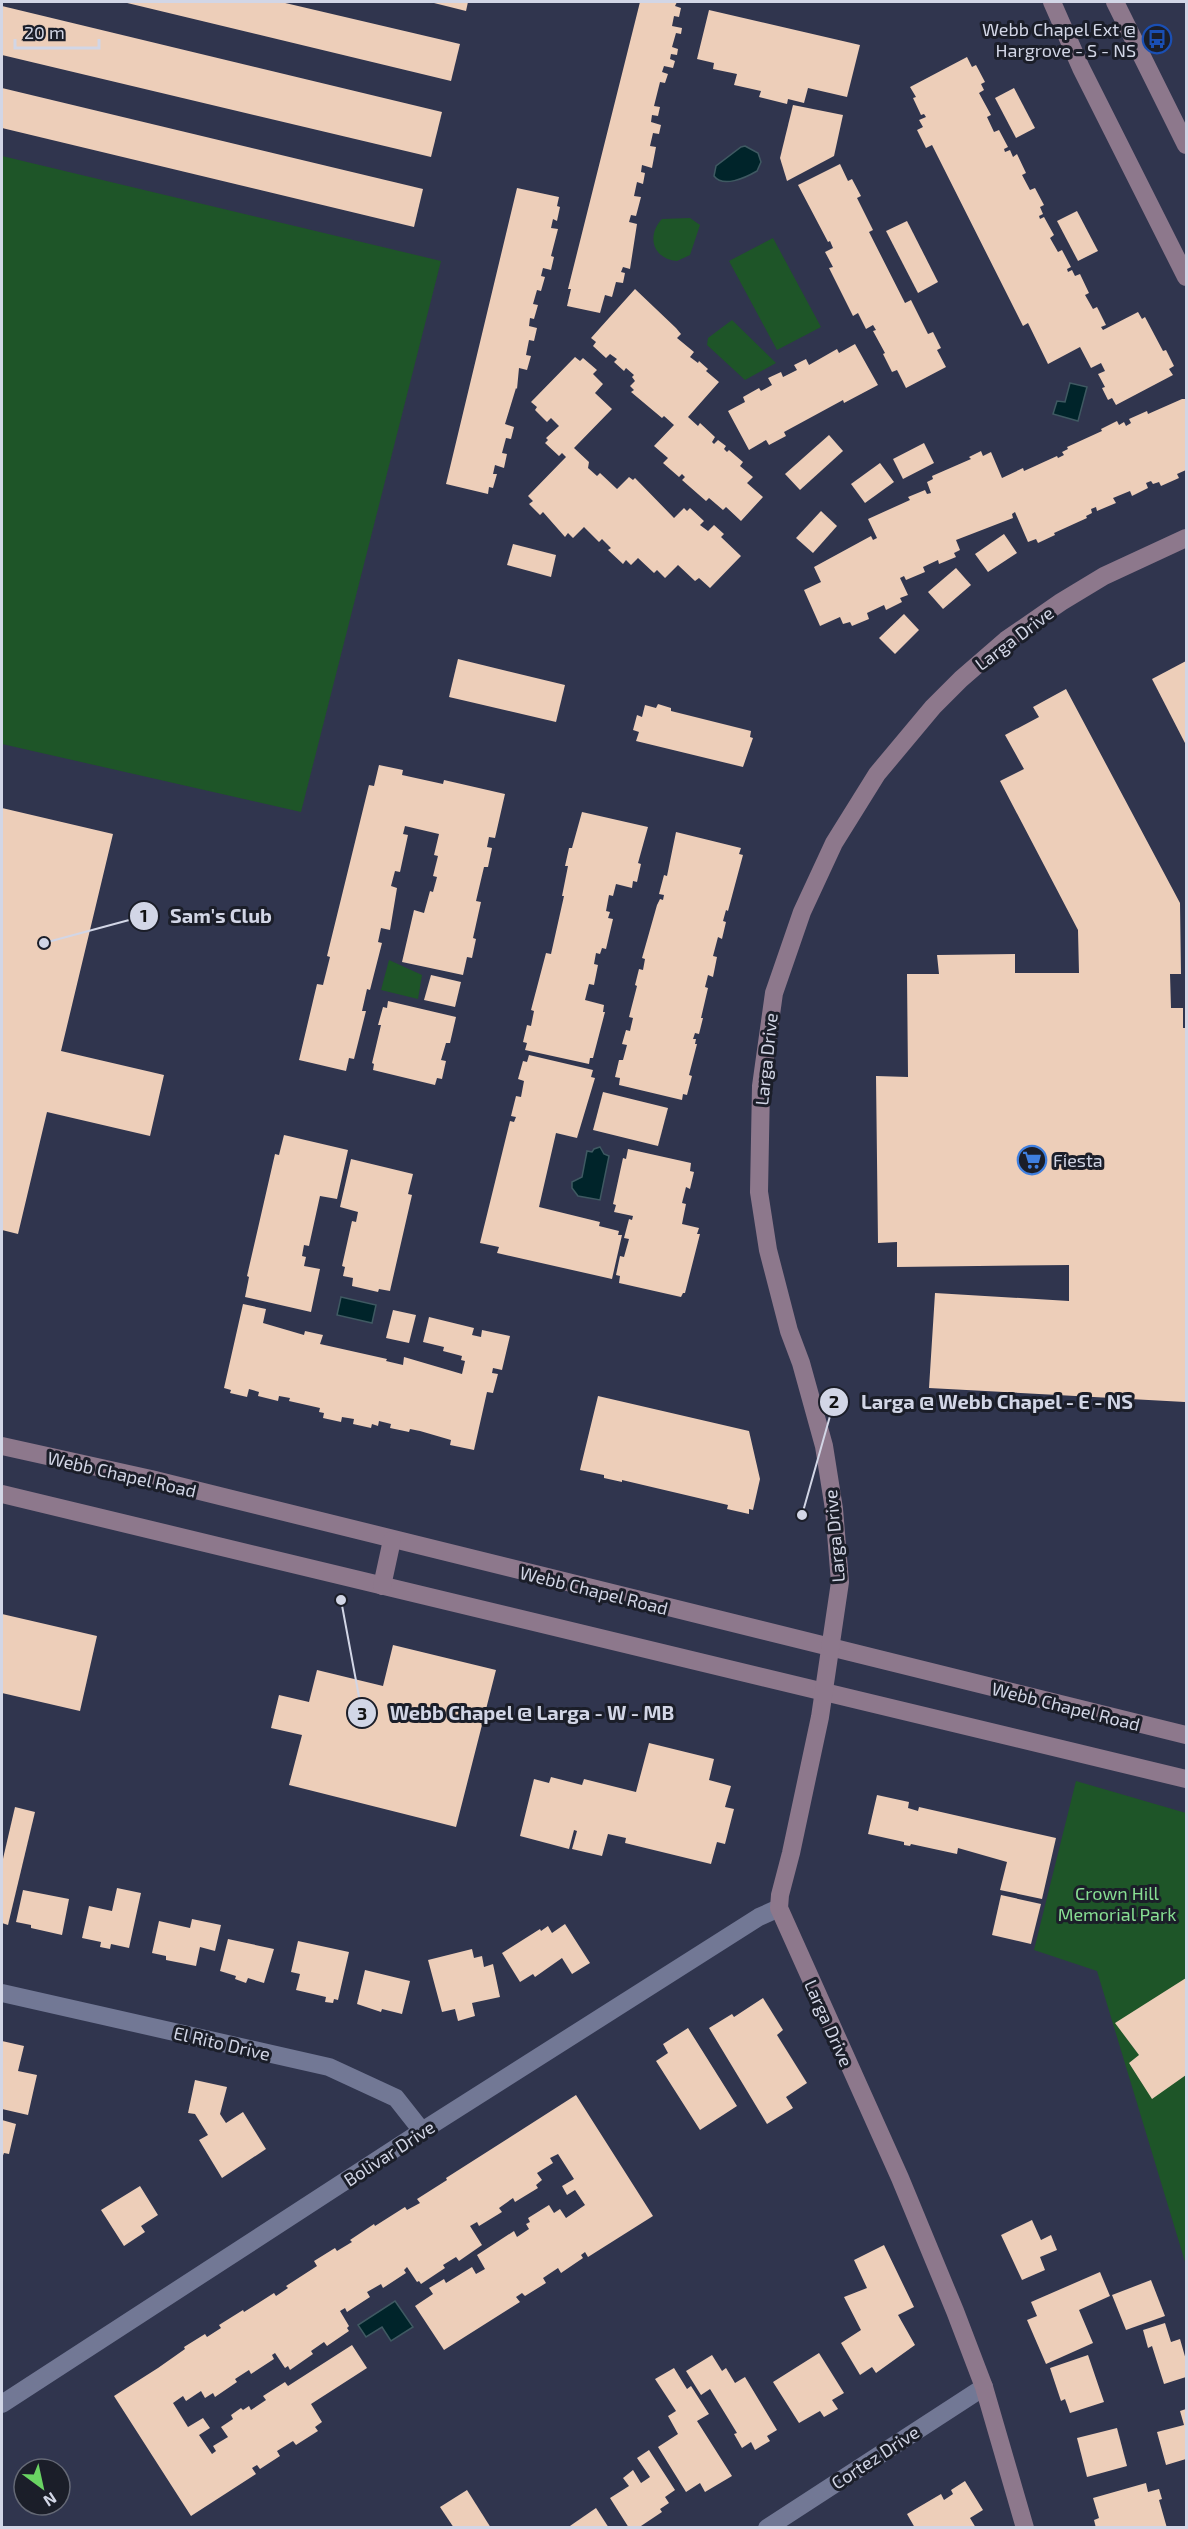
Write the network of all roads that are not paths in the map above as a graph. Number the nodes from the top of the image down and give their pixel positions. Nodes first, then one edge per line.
1 (1052, 2) edge
2 (1115, 2) edge
3 (1186, 145) edge
4 (1186, 277) edge
5 (1186, 538) edge
6 (2, 1446) edge
7 (2, 1494) edge
8 (392, 1540) junction
9 (382, 1586) junction
10 (831, 1648) junction
11 (824, 1693) junction
12 (1186, 1735) edge
13 (1186, 1779) edge
14 (779, 1908) junction
15 (2, 1993) edge
16 (422, 2131) junction
17 (984, 2386) junction
18 (2, 2404) edge
19 (767, 2528) edge
20 (1025, 2528) edge

1 - 4 main road
2 - 3 main road
5 - 10 main road, Larga Drive
6 - 8 main road, Webb Chapel Road
7 - 9 main road
8 - 9 main road
8 - 10 main road, Webb Chapel Road
9 - 11 main road
10 - 11 main road, Larga Drive
10 - 12 main road, Webb Chapel Road
11 - 13 main road
11 - 14 main road, Larga Drive
14 - 16 street, Bolivar Drive
14 - 17 main road, Larga Drive
15 - 16 street, El Rito Drive
16 - 18 street, Bolivar Drive
17 - 19 street, Cortez Drive
17 - 20 main road, Larga Drive

